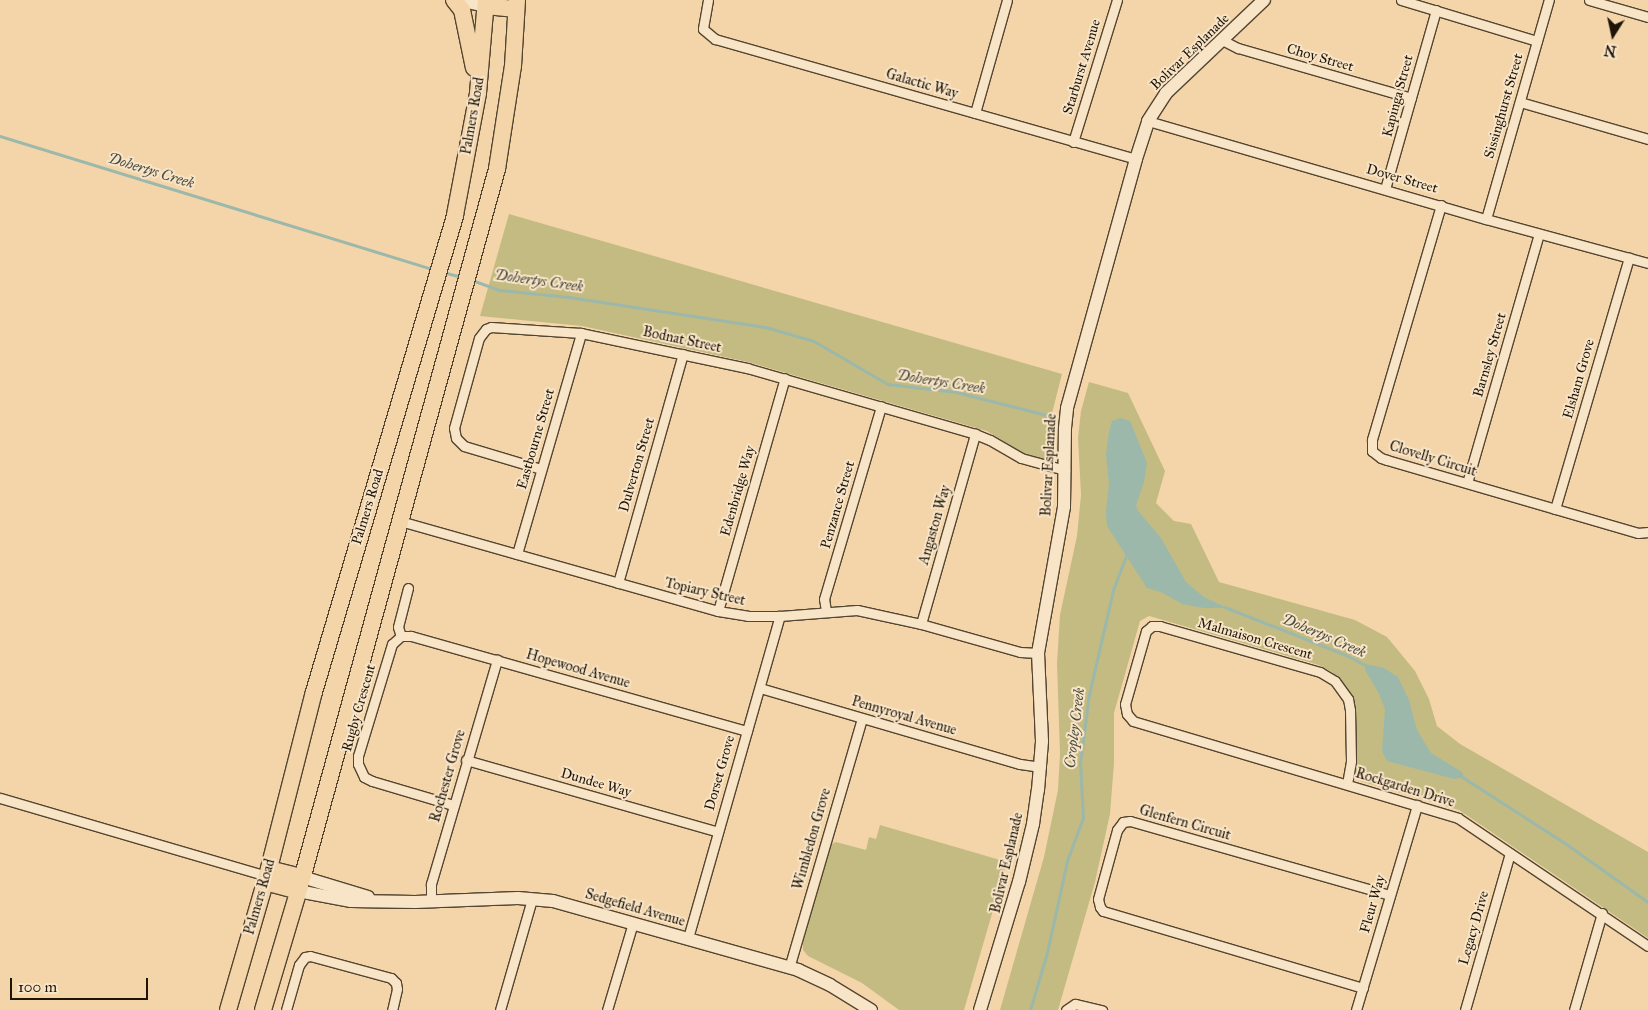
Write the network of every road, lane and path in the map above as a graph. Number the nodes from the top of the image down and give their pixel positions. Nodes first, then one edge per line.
1 (454, 0) edge
2 (458, 0) edge
3 (708, 0) edge
4 (1008, 0) edge
5 (1118, 0) edge
6 (1264, 0) edge
7 (1401, 0) edge
8 (1549, 0) edge
9 (1589, 0) edge
10 (486, 3) edge
11 (516, 5) edge
12 (1436, 10) junction
13 (1648, 17) edge
14 (1222, 40) junction
15 (1537, 41) junction
16 (478, 93) junction
17 (1412, 98) junction
18 (1520, 102) junction
19 (975, 113) junction
20 (1148, 121) junction
21 (1648, 139) edge
22 (1073, 142) junction
23 (1136, 159) junction
24 (1385, 189) junction
25 (1441, 205) junction
26 (1486, 219) junction
27 (1539, 234) junction
28 (1629, 258) junction
29 (1648, 263) edge
30 (581, 333) junction
31 (683, 354) junction
32 (785, 378) junction
33 (881, 406) junction
34 (975, 434) junction
35 (542, 469) junction
36 (1065, 470) junction
37 (1467, 483) junction
38 (1555, 509) junction
39 (400, 521) junction
40 (1648, 532) edge
41 (517, 554) junction
42 (618, 583) junction
43 (408, 588) dead end
44 (718, 611) junction
45 (826, 612) junction
46 (780, 616) junction
47 (921, 624) junction
48 (400, 636) junction
49 (1038, 654) junction
50 (496, 660) junction
51 (760, 688) junction
52 (1127, 714) joint
53 (862, 718) junction
54 (747, 731) junction
55 (466, 760) junction
56 (1041, 767) junction
57 (1347, 784) junction
58 (0, 798) edge
59 (453, 805) junction
60 (1417, 805) junction
61 (718, 832) junction
62 (1510, 853) junction
63 (267, 876) junction
64 (300, 884) junction
65 (1390, 895) junction
66 (532, 899) junction
67 (431, 900) junction
68 (1602, 913) junction
69 (633, 922) junction
70 (688, 938) junction
71 (1648, 946) edge
72 (789, 968) junction
73 (1363, 988) junction
74 (228, 1010) edge
75 (263, 1010) edge
76 (286, 1010) edge
77 (392, 1010) edge
78 (500, 1010) edge
79 (607, 1010) edge
80 (871, 1010) edge
81 (980, 1010) edge
82 (1066, 1010) edge
83 (1102, 1010) edge
84 (1356, 1010) edge
85 (1465, 1010) edge
86 (1574, 1010) edge

1 - 16 highway
2 - 10 street
3 - 19 street, Galactic Way
4 - 19 street
5 - 22 street, Starburst Avenue
6 - 14 street, Bolivar Esplanade
7 - 12 street
8 - 15 street, Sissinghurst Street
9 - 13 street
10 - 11 highway
10 - 16 highway, Palmers Road
11 - 39 highway
12 - 15 street
12 - 17 street, Kapinga Street
14 - 17 street, Choy Street
14 - 20 street, Bolivar Esplanade
15 - 18 street, Sissinghurst Street
16 - 63 highway, Palmers Road
17 - 24 street, Kapinga Street
18 - 21 street
18 - 26 street, Sissinghurst Street
19 - 22 street, Galactic Way
20 - 23 street, Bolivar Esplanade
20 - 24 street, Dover Street
22 - 23 street, Galactic Way
23 - 36 street, Bolivar Esplanade
24 - 25 street, Dover Street
25 - 26 street, Dover Street
25 - 37 street, Clovelly Circuit
26 - 27 street, Dover Street
27 - 28 street, Dover Street
27 - 37 street, Barnsley Street
28 - 29 street, Dover Street
28 - 38 street, Elsham Grove
30 - 31 street, Bodnat Street
30 - 35 street, Eastbourne Street
30 - 35 street, Bodnat Street
31 - 32 street, Bodnat Street
31 - 42 street, Dulverton Street
32 - 33 street, Bodnat Street
32 - 44 street, Edenbridge Way
33 - 34 street, Bodnat Street
33 - 45 street, Penzance Street
34 - 36 street, Bodnat Street
34 - 47 street, Angaston Way
35 - 41 street, Eastbourne Street
36 - 49 street, Bolivar Esplanade
37 - 38 street, Clovelly Circuit
38 - 40 street, Clovelly Circuit
39 - 41 street, Topiary Street
39 - 64 highway
41 - 42 street, Topiary Street
42 - 44 street, Topiary Street
43 - 48 street, Rugby Crescent
44 - 46 street, Topiary Street
45 - 46 street, Topiary Street
45 - 47 street, Topiary Street
46 - 51 street, Dorset Grove
47 - 49 street, Topiary Street
48 - 50 street, Hopewood Avenue
48 - 59 street, Rugby Crescent
49 - 56 street, Bolivar Esplanade
50 - 54 street, Hopewood Avenue
50 - 55 street, Rochester Grove
51 - 53 street, Pennyroyal Avenue
51 - 54 street, Dorset Grove
52 - 57 street, Rockgarden Drive
52 - 57 street, Malmaison Crescent
53 - 56 street, Pennyroyal Avenue
53 - 72 street, Wimbledon Grove
54 - 61 street, Dorset Grove
55 - 59 street, Rochester Grove
55 - 61 street, Dundee Way
56 - 81 street, Bolivar Esplanade
57 - 60 street, Rockgarden Drive
58 - 63 street
59 - 67 street, Rochester Grove
60 - 62 street, Rockgarden Drive
60 - 65 street, Fleur Way
61 - 70 street, Dorset Grove
62 - 68 street, Rockgarden Drive
62 - 85 street, Legacy Drive
63 - 64 highway
63 - 74 highway, Palmers Road
64 - 67 street, Sedgefield Avenue
64 - 75 highway
65 - 73 street, Fleur Way
65 - 73 street, Glenfern Circuit
66 - 67 street, Sedgefield Avenue
66 - 69 street, Sedgefield Avenue
66 - 78 street
68 - 71 street, Rockgarden Drive
68 - 86 street
69 - 70 street, Sedgefield Avenue
69 - 79 street
70 - 72 street, Sedgefield Avenue
72 - 80 street, Sedgefield Avenue
73 - 84 street, Fleur Way
76 - 77 street
82 - 83 street

